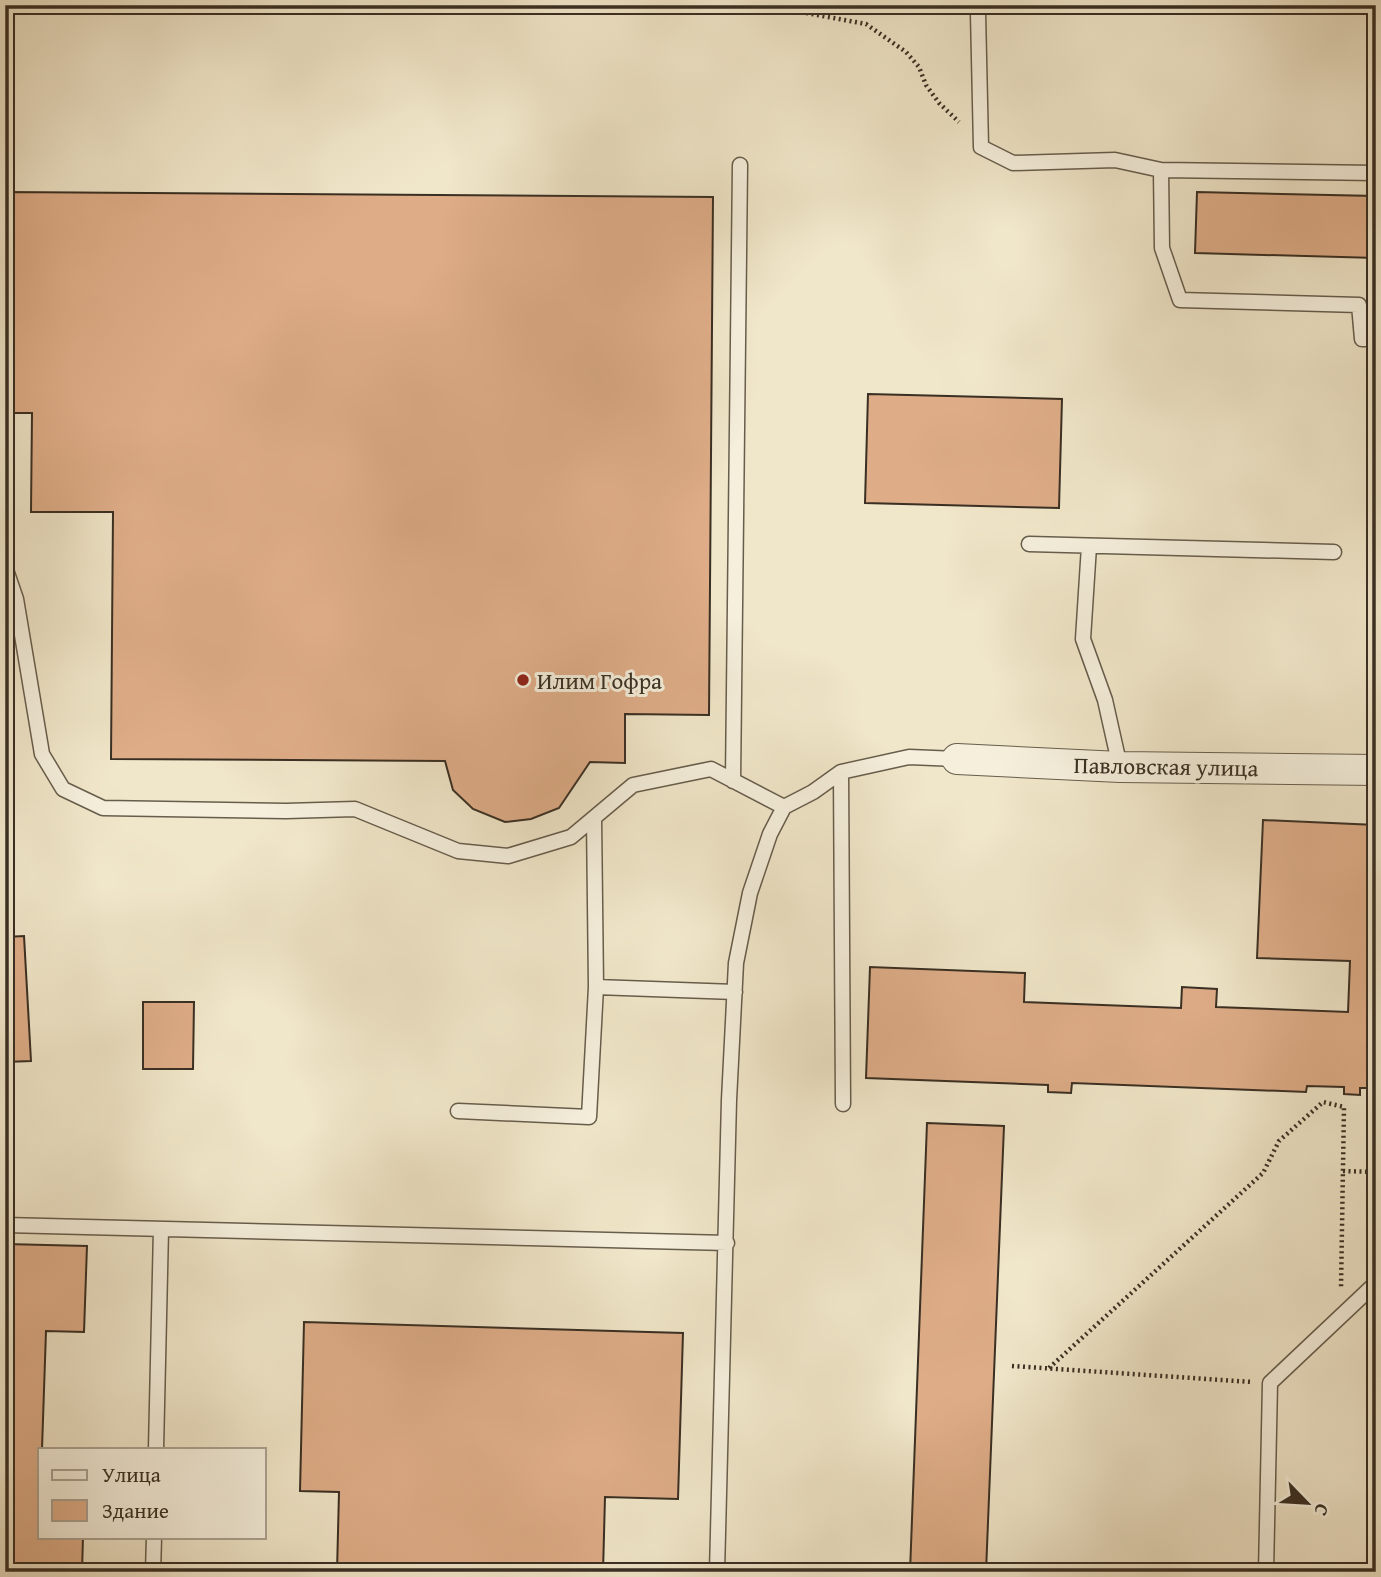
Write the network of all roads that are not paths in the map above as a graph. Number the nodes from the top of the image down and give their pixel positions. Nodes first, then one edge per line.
1 (978, 13) dead end
2 (740, 165) dead end
3 (1161, 170) junction
4 (1376, 173) edge
5 (1376, 339) edge
6 (1029, 544) dead end
7 (1088, 546) junction
8 (1334, 552) dead end
9 (5, 567) edge
10 (957, 759) joint
11 (1120, 767) junction
12 (1376, 770) edge
13 (841, 772) junction
14 (733, 781) junction
15 (784, 807) junction
16 (594, 818) junction
17 (596, 987) junction
18 (734, 992) junction
19 (844, 1104) dead end
20 (458, 1111) dead end
21 (5, 1225) edge
22 (161, 1229) junction
23 (727, 1242) junction
24 (1376, 1283) edge
25 (156, 1448) edge
26 (154, 1538) edge
27 (153, 1572) edge
28 (717, 1572) edge
29 (1266, 1572) edge

1 - 3 lane
2 - 14 lane
3 - 4 lane
3 - 5 lane
6 - 7 lane
7 - 8 lane
7 - 11 lane
9 - 16 lane
10 - 11 street, Павловская улица
10 - 13 lane
11 - 12 street, Павловская улица
13 - 15 lane
13 - 19 lane
14 - 15 lane
14 - 16 lane
15 - 18 lane
16 - 17 lane
17 - 18 lane
17 - 20 lane
18 - 23 lane
21 - 22 lane
22 - 23 lane
22 - 25 lane
23 - 28 lane
24 - 29 lane
26 - 27 lane

